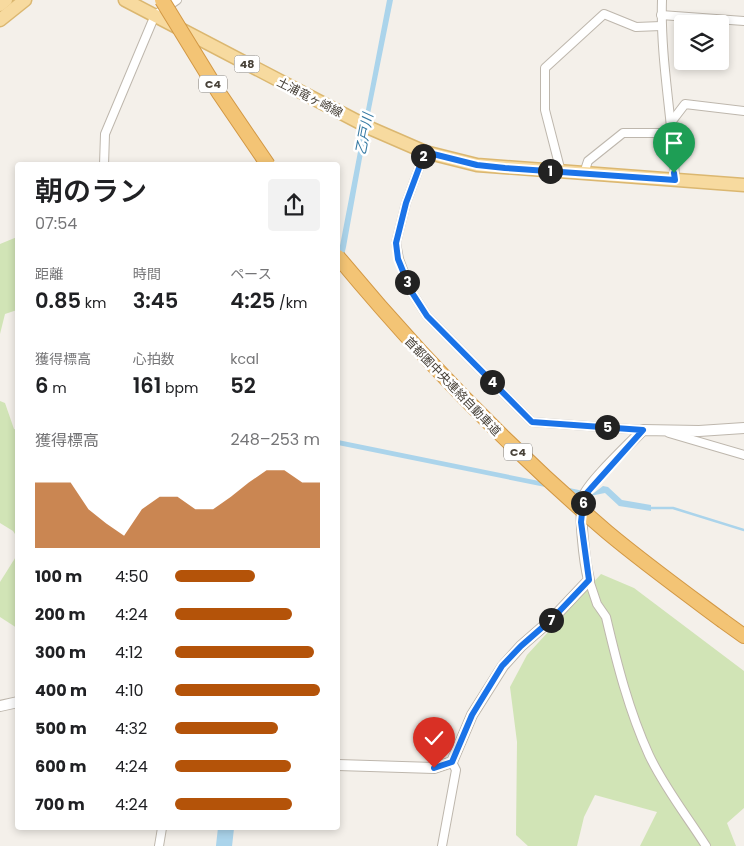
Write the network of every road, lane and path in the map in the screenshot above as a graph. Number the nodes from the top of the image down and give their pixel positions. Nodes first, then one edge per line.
1 (6, 0) edge
2 (25, 0) edge
3 (125, 0) edge
4 (162, 0) edge
5 (177, 0) edge
6 (662, 0) edge
7 (0, 5) edge
8 (661, 14) junction
9 (155, 15) junction
10 (0, 20) edge
11 (744, 20) edge
12 (661, 26) junction
13 (744, 111) edge
14 (672, 121) junction
15 (673, 134) junction
16 (425, 152) junction
17 (104, 162) edge
18 (266, 162) edge
19 (561, 172) junction
20 (584, 173) junction
21 (675, 180) junction
22 (744, 186) edge
23 (340, 259) edge
24 (744, 428) edge
25 (643, 430) junction
26 (662, 431) junction
27 (744, 455) edge
28 (589, 580) junction
29 (744, 636) edge
30 (15, 703) edge
31 (0, 706) edge
32 (452, 762) junction
33 (340, 764) edge
34 (162, 830) edge
35 (158, 846) edge
36 (442, 846) edge
37 (706, 846) edge

1 - 7 main road
2 - 10 main road
3 - 9 main road, 土浦竜ヶ崎線 / 48
4 - 18 highway, C4, bridge
5 - 9 street
6 - 8 street
8 - 11 street
8 - 12 street
9 - 16 main road, 土浦竜ヶ崎線 / 48
9 - 17 street
12 - 14 street
12 - 19 street
13 - 14 street
14 - 15 street
15 - 20 street
15 - 21 street
16 - 19 main road, 土浦竜ヶ崎線 / 48
16 - 25 street
19 - 20 main road, 土浦竜ヶ崎線 / 48
20 - 21 main road, 土浦竜ヶ崎線 / 48
21 - 22 main road, 土浦竜ヶ崎線 / 48
23 - 29 highway, 首都圏中央連絡自動車道 / C4, bridge
24 - 26 street
25 - 26 street
25 - 28 street
26 - 27 street
28 - 32 street
28 - 37 street
30 - 31 street
32 - 33 street
32 - 36 street
34 - 35 street

